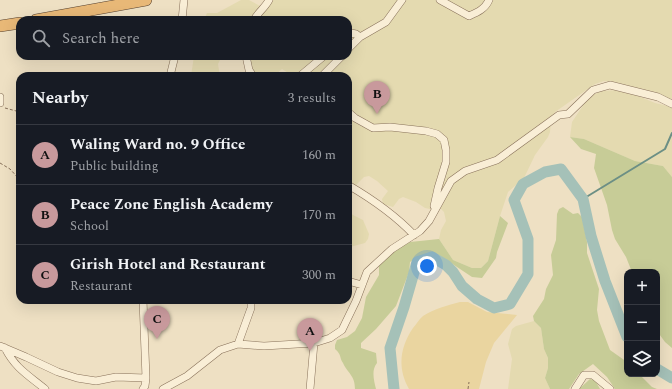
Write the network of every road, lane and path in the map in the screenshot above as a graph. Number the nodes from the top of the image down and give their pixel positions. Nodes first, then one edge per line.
1 (146, 0) edge
2 (184, 0) edge
3 (269, 0) edge
4 (402, 0) edge
5 (440, 0) edge
6 (489, 0) edge
7 (58, 16) edge
8 (182, 16) edge
9 (256, 16) edge
10 (16, 24) edge
11 (0, 26) edge
12 (352, 33) edge
13 (360, 37) junction
14 (352, 45) edge
15 (173, 60) edge
16 (246, 60) edge
17 (319, 60) edge
18 (338, 60) edge
19 (171, 72) edge
20 (250, 72) edge
21 (305, 72) edge
22 (326, 72) edge
23 (0, 97) edge
24 (672, 104) edge
25 (2, 106) edge
26 (16, 111) edge
27 (352, 115) edge
28 (0, 163) edge
29 (16, 176) edge
30 (352, 187) edge
31 (433, 212) junction
32 (414, 235) junction
33 (352, 282) edge
34 (362, 285) junction
35 (143, 304) edge
36 (251, 304) edge
37 (314, 343) junction
38 (238, 344) junction
39 (3, 347) edge
40 (146, 378) junction
41 (468, 382) dead end
42 (146, 388) edge
43 (45, 389) edge
44 (163, 389) edge
45 (310, 389) edge
46 (468, 389) edge
47 (575, 389) edge
48 (610, 389) edge

1 - 7 highway
2 - 8 street
3 - 9 street
4 - 13 street
5 - 6 street
10 - 11 highway
12 - 13 street
13 - 14 street
15 - 19 street
16 - 20 street
17 - 21 street
18 - 22 street
23 - 25 street
24 - 31 street
25 - 26 path
27 - 31 street
28 - 29 path
30 - 32 street
31 - 32 street
32 - 34 street
33 - 34 street
34 - 37 street
35 - 40 street
36 - 38 street
37 - 38 street
37 - 45 street
38 - 44 street
39 - 40 street
39 - 43 street
40 - 42 street
41 - 46 path
47 - 48 street

